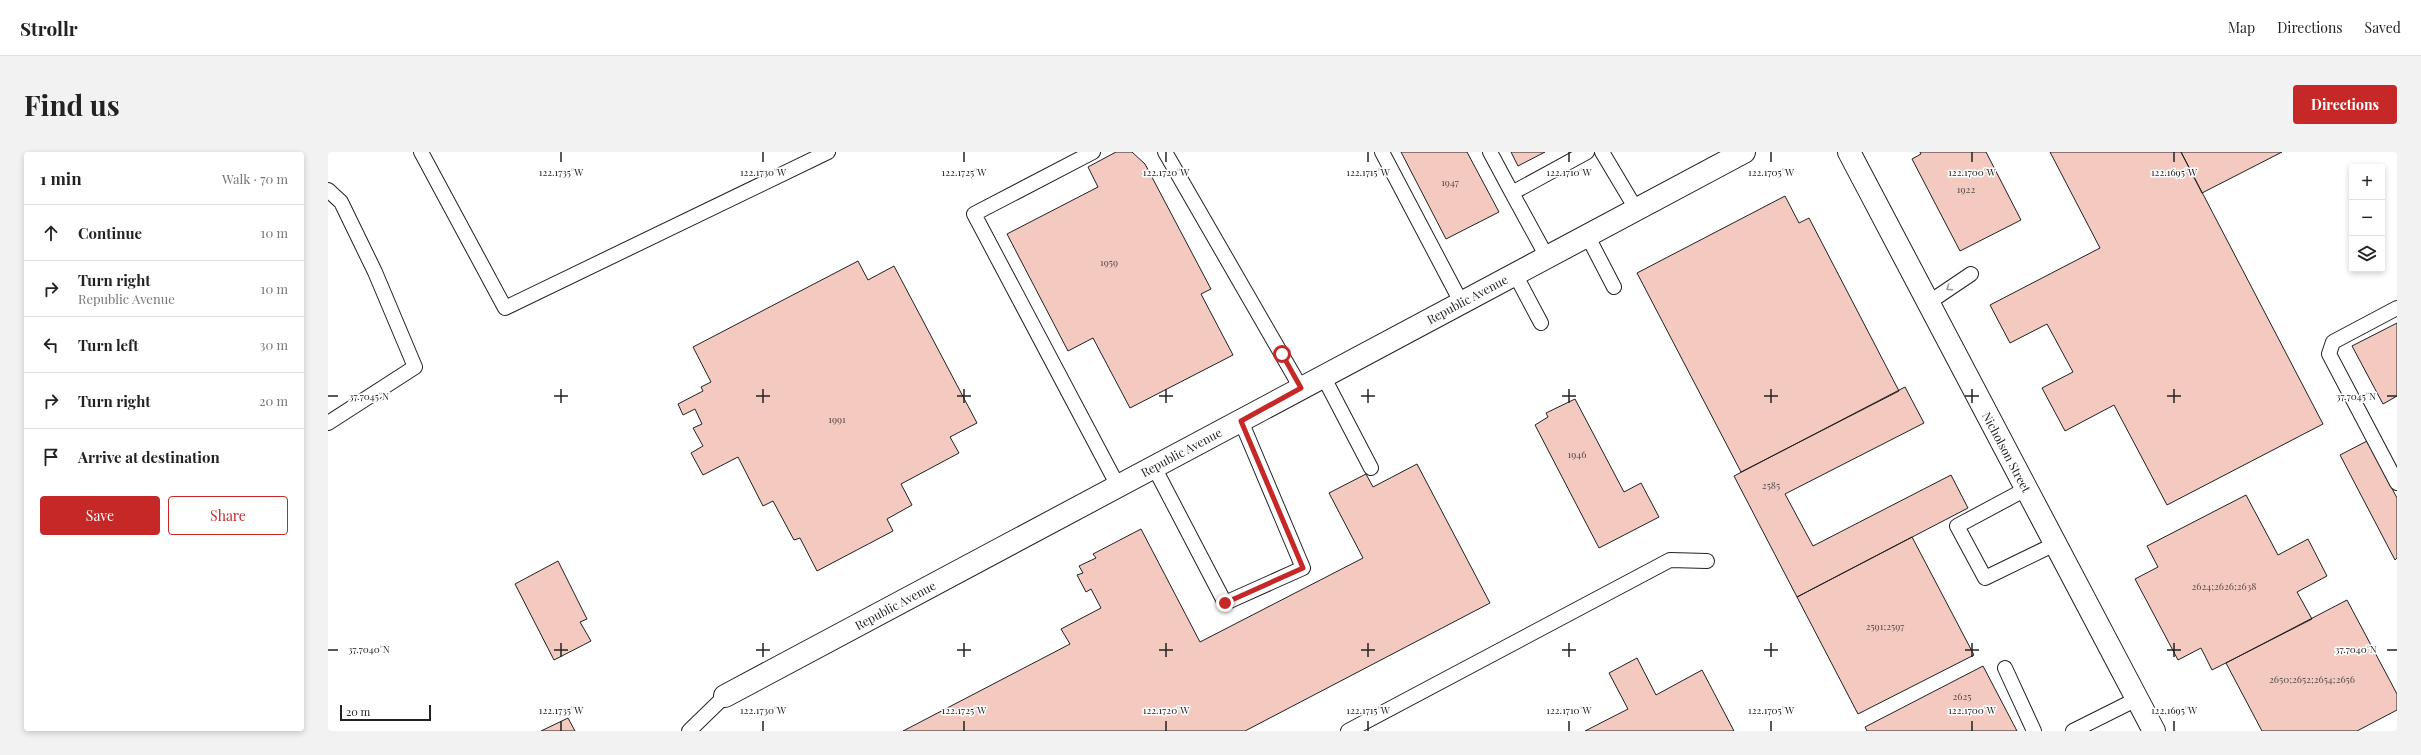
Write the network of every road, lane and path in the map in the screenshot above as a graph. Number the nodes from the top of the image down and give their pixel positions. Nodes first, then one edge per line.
1 (421, 152) edge
2 (828, 152) edge
3 (1093, 152) edge
4 (1165, 152) edge
5 (1382, 152) edge
6 (1490, 152) edge
7 (1587, 152) edge
8 (1602, 152) edge
9 (1744, 152) edge
10 (1849, 152) edge
11 (328, 190) edge
12 (1512, 193) junction
13 (1636, 210) junction
14 (1587, 235) junction
15 (1547, 257) junction
16 (1515, 274) junction
17 (1971, 274) dead end
18 (1614, 287) dead end
19 (1461, 302) junction
20 (1928, 303) junction
21 (2397, 308) edge
22 (1541, 323) dead end
23 (1323, 376) junction
24 (1301, 388) junction
25 (1241, 421) junction
26 (328, 423) edge
27 (1154, 467) junction
28 (1371, 468) dead end
29 (2397, 483) edge
30 (1118, 486) junction
31 (2026, 489) junction
32 (2055, 544) junction
33 (1707, 561) dead end
34 (2005, 668) dead end
35 (725, 696) joint
36 (2137, 699) junction
37 (689, 731) edge
38 (1348, 731) edge
39 (2034, 731) edge
40 (2073, 731) edge
41 (2154, 731) edge

1 - 2 lane
3 - 30 lane
4 - 24 lane
5 - 19 lane
6 - 12 lane
7 - 12 lane
8 - 13 lane
9 - 13 street, Republic Avenue
10 - 20 street, Nicholson Street
11 - 26 lane
12 - 15 lane
13 - 14 street, Republic Avenue
14 - 15 street, Republic Avenue
14 - 18 lane
15 - 16 street, Republic Avenue
16 - 19 street, Republic Avenue
16 - 22 lane
17 -> 20 lane
19 - 23 street, Republic Avenue
20 - 31 street, Nicholson Street
21 - 29 lane
23 - 24 street, Republic Avenue
23 - 28 lane
24 - 25 street, Republic Avenue
25 - 27 street, Republic Avenue
25 - 27 lane
27 - 30 street, Republic Avenue
30 - 35 street, Republic Avenue
31 - 32 street, Nicholson Street
31 - 32 lane
32 - 36 street, Nicholson Street
33 - 38 lane
34 - 39 lane
35 - 37 lane
36 - 40 lane
36 - 41 street, Nicholson Street

